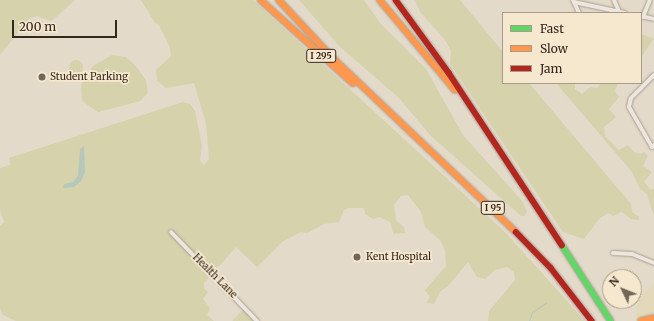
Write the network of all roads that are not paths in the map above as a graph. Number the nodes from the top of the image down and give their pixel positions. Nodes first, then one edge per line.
1 (261, 0) edge
2 (279, 0) edge
3 (380, 0) edge
4 (396, 0) edge
5 (614, 0) edge
6 (650, 0) edge
7 (573, 1) edge
8 (578, 12) edge
9 (619, 12) joint
10 (642, 16) edge
11 (654, 19) edge
12 (654, 75) edge
13 (385, 108) junction
14 (484, 126) junction
15 (653, 146) edge
16 (171, 232) dead end
17 (613, 253) dead end
18 (654, 263) edge
19 (654, 318) edge
20 (591, 320) edge
21 (257, 321) edge
22 (611, 321) edge
23 (640, 321) edge

1 - 13 main road, I 295
2 - 13 main road, I 95
3 - 14 main road
4 - 14 main road
5 - 9 street
6 - 10 street
7 - 8 street
7 - 9 street
10 - 11 street
12 - 15 street
13 - 20 main road, I 95
14 - 22 main road
16 - 21 street, Health Lane
17 - 18 street
19 - 23 main road

